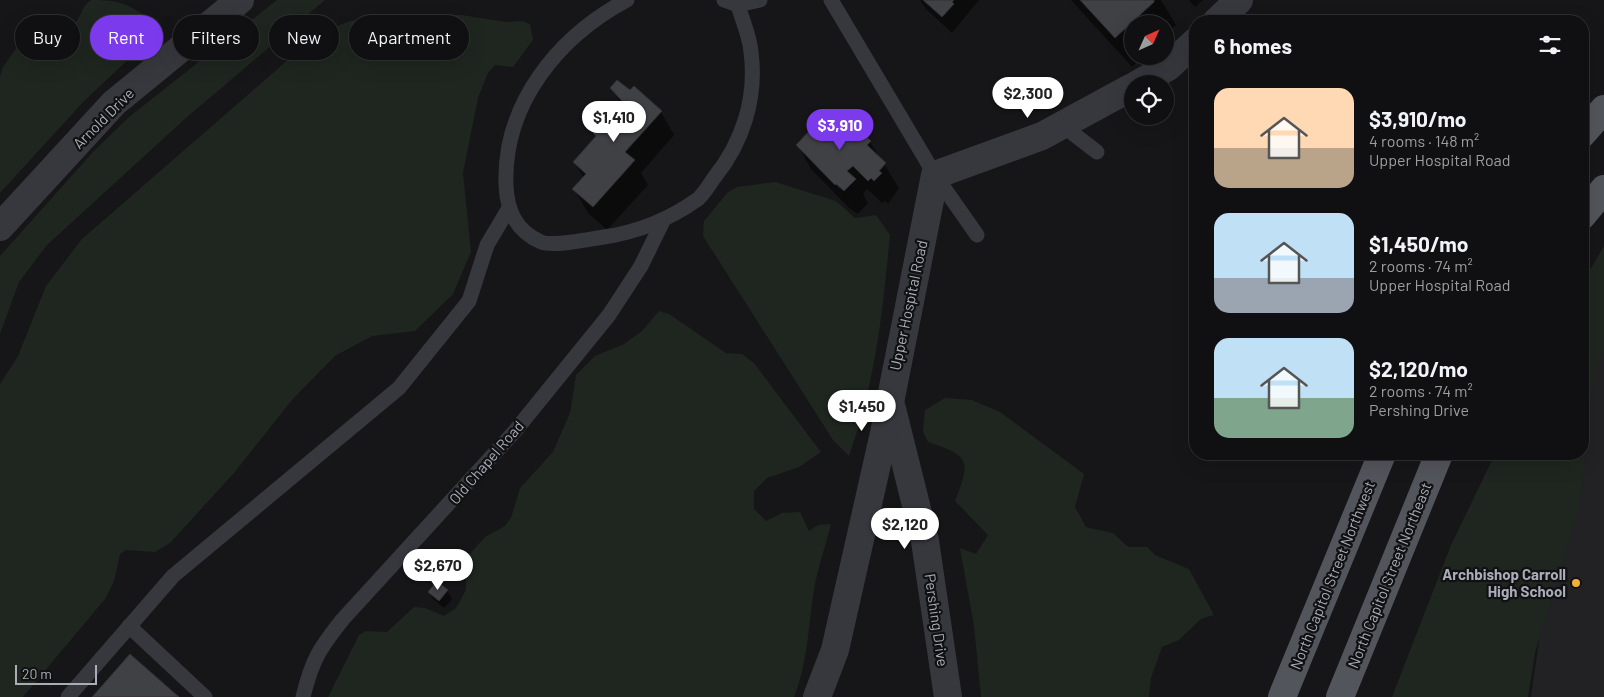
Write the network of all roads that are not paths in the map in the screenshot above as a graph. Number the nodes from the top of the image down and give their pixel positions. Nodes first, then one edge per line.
1 (240, 0) edge
2 (627, 0) edge
3 (760, 0) edge
4 (831, 0) edge
5 (1239, 0) edge
6 (731, 2) edge
7 (1223, 15) edge
8 (1189, 48) edge
9 (1155, 75) edge
10 (1124, 91) edge
11 (1604, 109) edge
12 (1062, 126) junction
13 (1589, 126) edge
14 (1097, 152) dead end
15 (935, 175) junction
16 (1604, 189) edge
17 (1589, 207) edge
18 (509, 208) junction
19 (664, 219) junction
20 (0, 228) edge
21 (978, 235) dead end
22 (889, 398) junction
23 (1380, 460) edge
24 (1437, 460) edge
25 (129, 626) junction
26 (68, 697) edge
27 (206, 697) edge
28 (303, 697) edge
29 (817, 697) edge
30 (948, 697) edge
31 (1282, 697) edge
32 (1340, 697) edge

1 - 20 street, Arnold Drive
2 - 18 lane
3 - 6 lane
4 - 15 lane
5 - 7 street
6 - 19 lane
8 - 9 street
10 - 12 street
11 - 13 main road
12 - 14 lane
12 - 15 street
15 - 21 lane
15 - 22 street, Upper Hospital Road
16 - 17 main road
18 - 19 lane
18 - 25 lane
19 - 28 lane, Old Chapel Road
22 - 29 street, Upper Hospital Road
22 - 30 street, Pershing Drive
23 - 31 main road, North Capitol Street Northwest
24 - 32 main road, North Capitol Street Northeast
25 - 26 lane
25 - 27 lane

